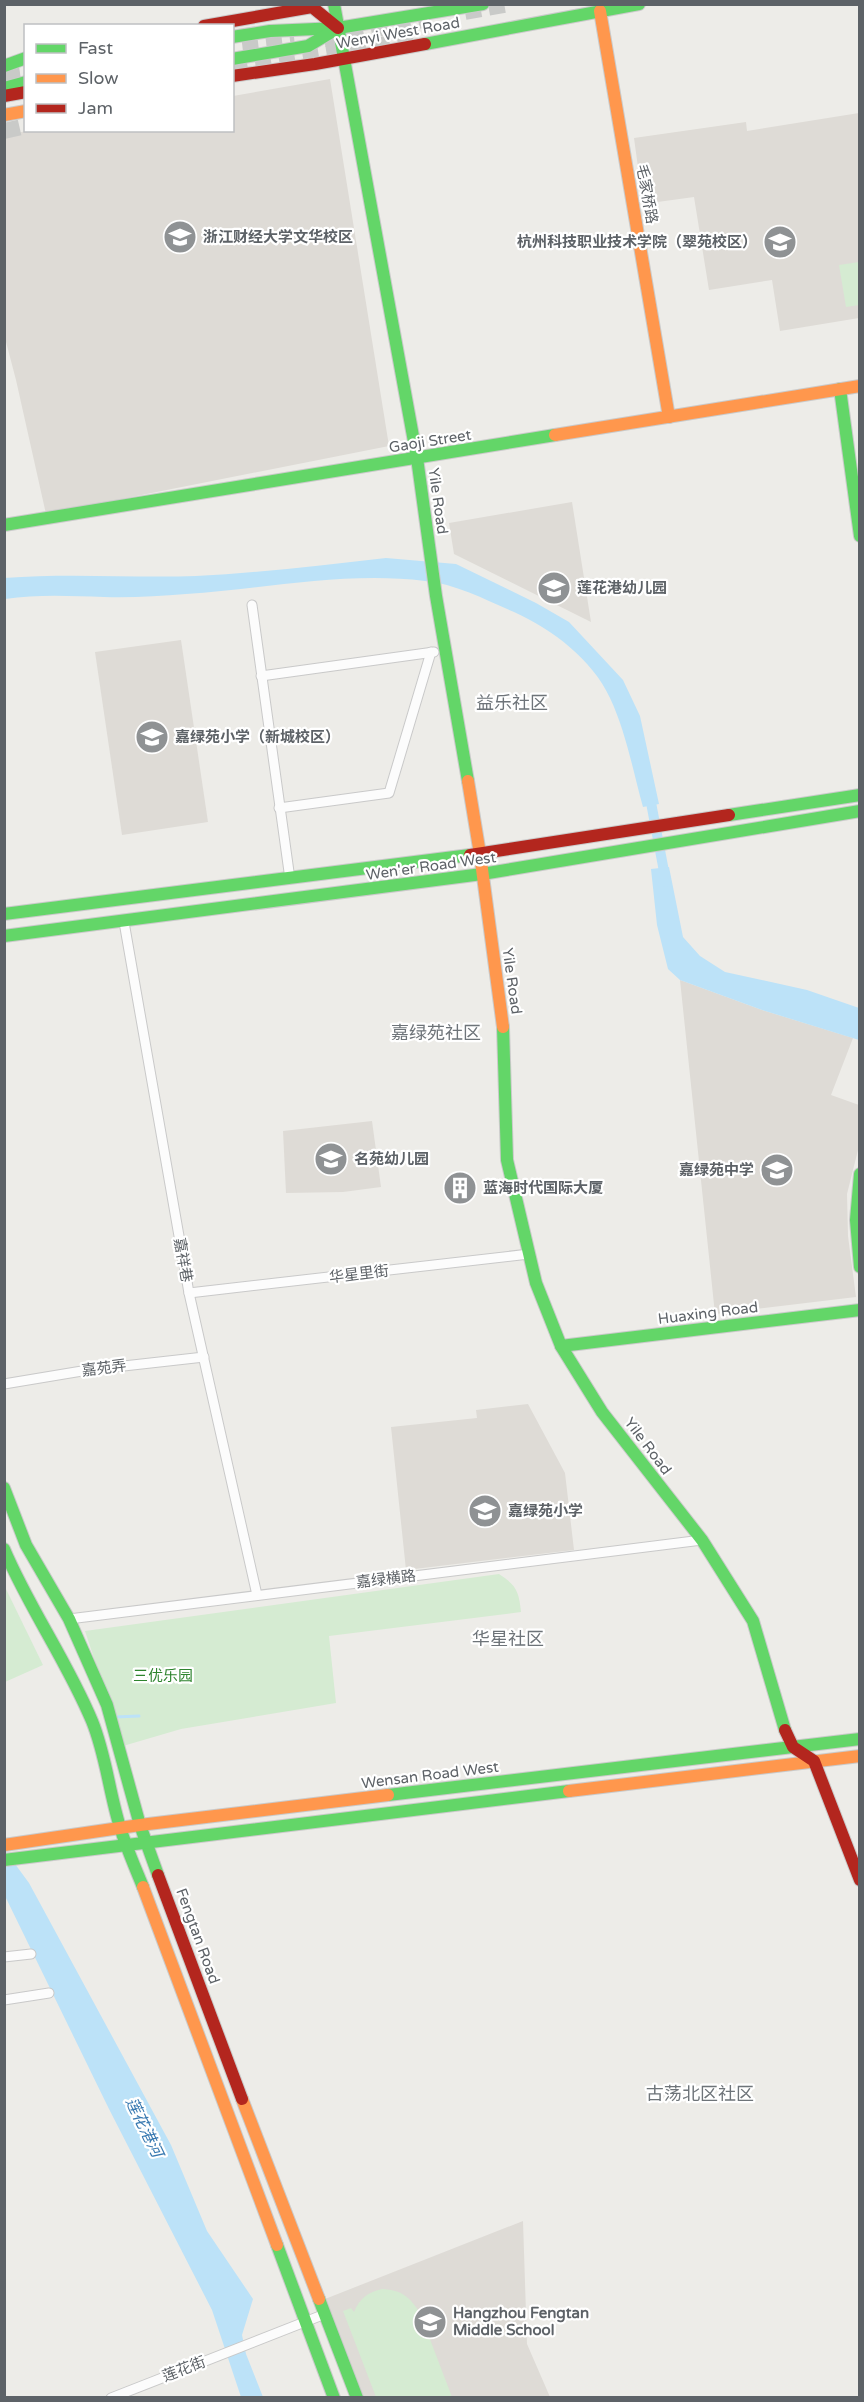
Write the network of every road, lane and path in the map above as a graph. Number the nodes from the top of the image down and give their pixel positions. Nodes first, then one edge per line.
1 (334, 4) edge
2 (483, 4) edge
3 (639, 4) edge
4 (600, 11) junction
5 (215, 24) edge
6 (338, 28) junction
7 (235, 42) edge
8 (343, 58) junction
9 (24, 59) edge
10 (234, 59) edge
11 (4, 66) edge
12 (234, 76) edge
13 (24, 83) edge
14 (4, 88) edge
15 (24, 92) edge
16 (4, 96) edge
17 (24, 111) edge
18 (4, 115) edge
19 (860, 386) edge
20 (840, 389) junction
21 (669, 417) junction
22 (417, 458) junction
23 (4, 525) edge
24 (860, 536) edge
25 (252, 605) dead end
26 (446, 650) junction
27 (431, 652) junction
28 (261, 676) junction
29 (860, 795) edge
30 (279, 808) junction
31 (860, 811) edge
32 (480, 854) junction
33 (482, 874) junction
34 (290, 879) junction
35 (4, 914) edge
36 (124, 922) junction
37 (4, 936) edge
38 (860, 1174) edge
39 (529, 1254) junction
40 (860, 1267) edge
41 (189, 1293) junction
42 (860, 1310) edge
43 (561, 1346) junction
44 (204, 1357) junction
45 (4, 1384) edge
46 (4, 1488) edge
47 (702, 1540) junction
48 (4, 1549) edge
49 (257, 1595) junction
50 (69, 1619) junction
51 (860, 1739) edge
52 (793, 1747) junction
53 (860, 1756) edge
54 (814, 1761) junction
55 (140, 1825) junction
56 (120, 1827) junction
57 (148, 1842) junction
58 (7, 1845) edge
59 (128, 1845) junction
60 (4, 1860) edge
61 (860, 1880) edge
62 (30, 1954) dead end
63 (4, 1958) edge
64 (49, 1993) dead end
65 (4, 2000) edge
66 (325, 2314) junction
67 (305, 2322) junction
68 (111, 2397) edge
69 (334, 2397) edge
70 (357, 2397) edge

1 - 6 main road, Yile Road
2 - 6 main road, Wenyi West Road
3 - 4 main road, Wenyi West Road
4 - 8 main road, Wenyi West Road
4 - 21 main road, 毛家桥路
5 - 6 main road
6 - 7 main road
6 - 8 main road, Yile Road
6 - 10 main road, Wenyi West Road
8 - 12 main road, Wenyi West Road
8 - 22 main road, Yile Road
9 - 11 main road
13 - 14 main road
15 - 16 main road
17 - 18 main road
19 - 20 main road, Gaoji Street
20 - 21 main road, Gaoji Street
20 - 24 main road
21 - 22 main road, Gaoji Street
22 - 23 main road, Gaoji Street
22 - 26 main road, Yile Road
25 - 28 street
26 - 27 street
26 - 32 main road, Yile Road
27 - 28 street
27 - 30 street
28 - 30 street
29 - 32 main road, Wen'er Road West
30 - 34 street
31 - 33 main road, Wen'er Road West
32 - 33 main road, Yile Road
32 - 34 main road, Wen'er Road West
33 - 36 main road, Wen'er Road West
33 - 39 main road, Yile Road
34 - 35 main road, Wen'er Road West
36 - 37 main road, Wen'er Road West
36 - 41 street, 嘉祥巷
38 - 40 main road
39 - 41 street, 华星里街
39 - 43 main road, Yile Road
41 - 44 street, 嘉祥巷
42 - 43 main road, Huaxing Road
43 - 47 main road, Yile Road
44 - 45 street, 嘉苑弄
44 - 49 street, 嘉祥巷
46 - 50 main road, Fengtan Road
47 - 49 street, 嘉绿横路
47 - 52 main road, Yile Road
48 - 56 main road
49 - 50 street, 嘉绿横路
50 - 55 main road, Fengtan Road
51 - 52 main road, Wensan Road West
52 - 54 main road
52 - 55 main road, Wensan Road West
53 - 54 main road
54 - 57 main road
54 - 61 main road
55 - 56 main road, Wensan Road West
55 - 57 main road, Fengtan Road
56 - 58 main road, Wensan Road West
56 - 59 main road
57 - 59 main road
57 - 66 main road, Fengtan Road
59 - 60 main road
59 - 67 main road
62 - 63 street
64 - 65 street
66 - 67 street
66 - 70 main road, Fengtan Road
67 - 68 street, 莲花街
67 - 69 main road

